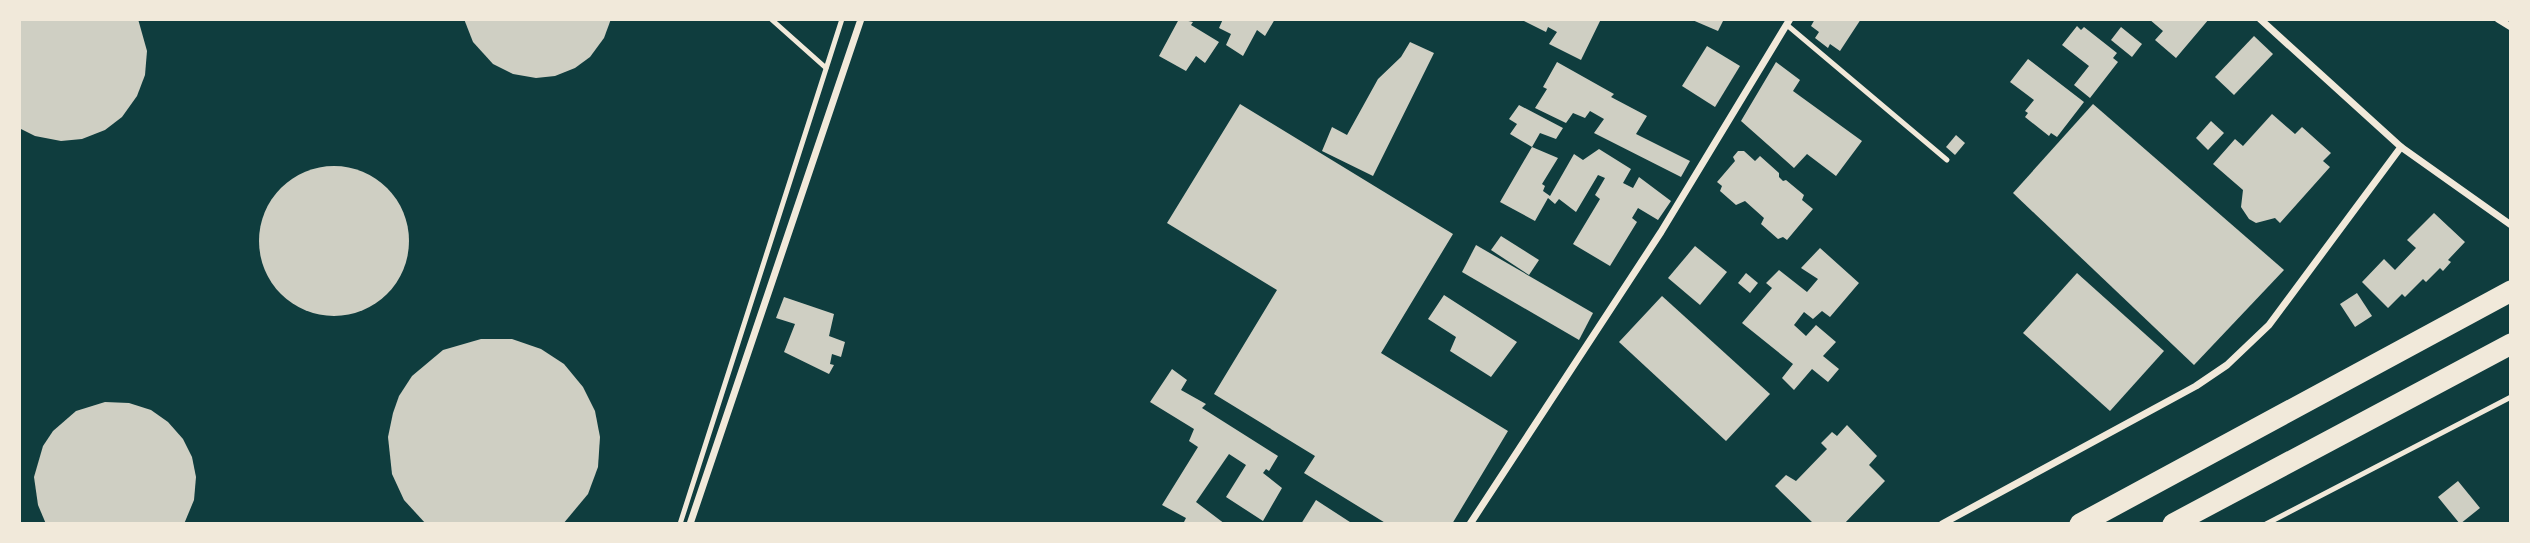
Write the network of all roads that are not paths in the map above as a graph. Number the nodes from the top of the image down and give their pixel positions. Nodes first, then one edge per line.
1 (771, 19) edge
2 (842, 19) edge
3 (861, 19) edge
4 (2260, 19) edge
5 (2498, 19) edge
6 (1789, 22) edge
7 (2511, 27) edge
8 (826, 68) junction
9 (2401, 147) junction
10 (1947, 160) dead end
11 (2511, 225) edge
12 (2511, 291) edge
13 (2511, 344) edge
14 (2511, 397) edge
15 (680, 524) edge
16 (690, 524) edge
17 (1470, 524) edge
18 (1942, 524) edge
19 (2080, 524) edge
20 (2173, 524) edge
21 (2266, 524) edge

1 - 8 lane
2 - 8 lane
3 - 16 street
4 - 9 street
5 - 7 street
6 - 10 lane
6 - 17 street
8 - 15 lane
9 - 11 street
9 - 18 street
12 - 19 highway
13 - 20 highway
14 - 21 lane

